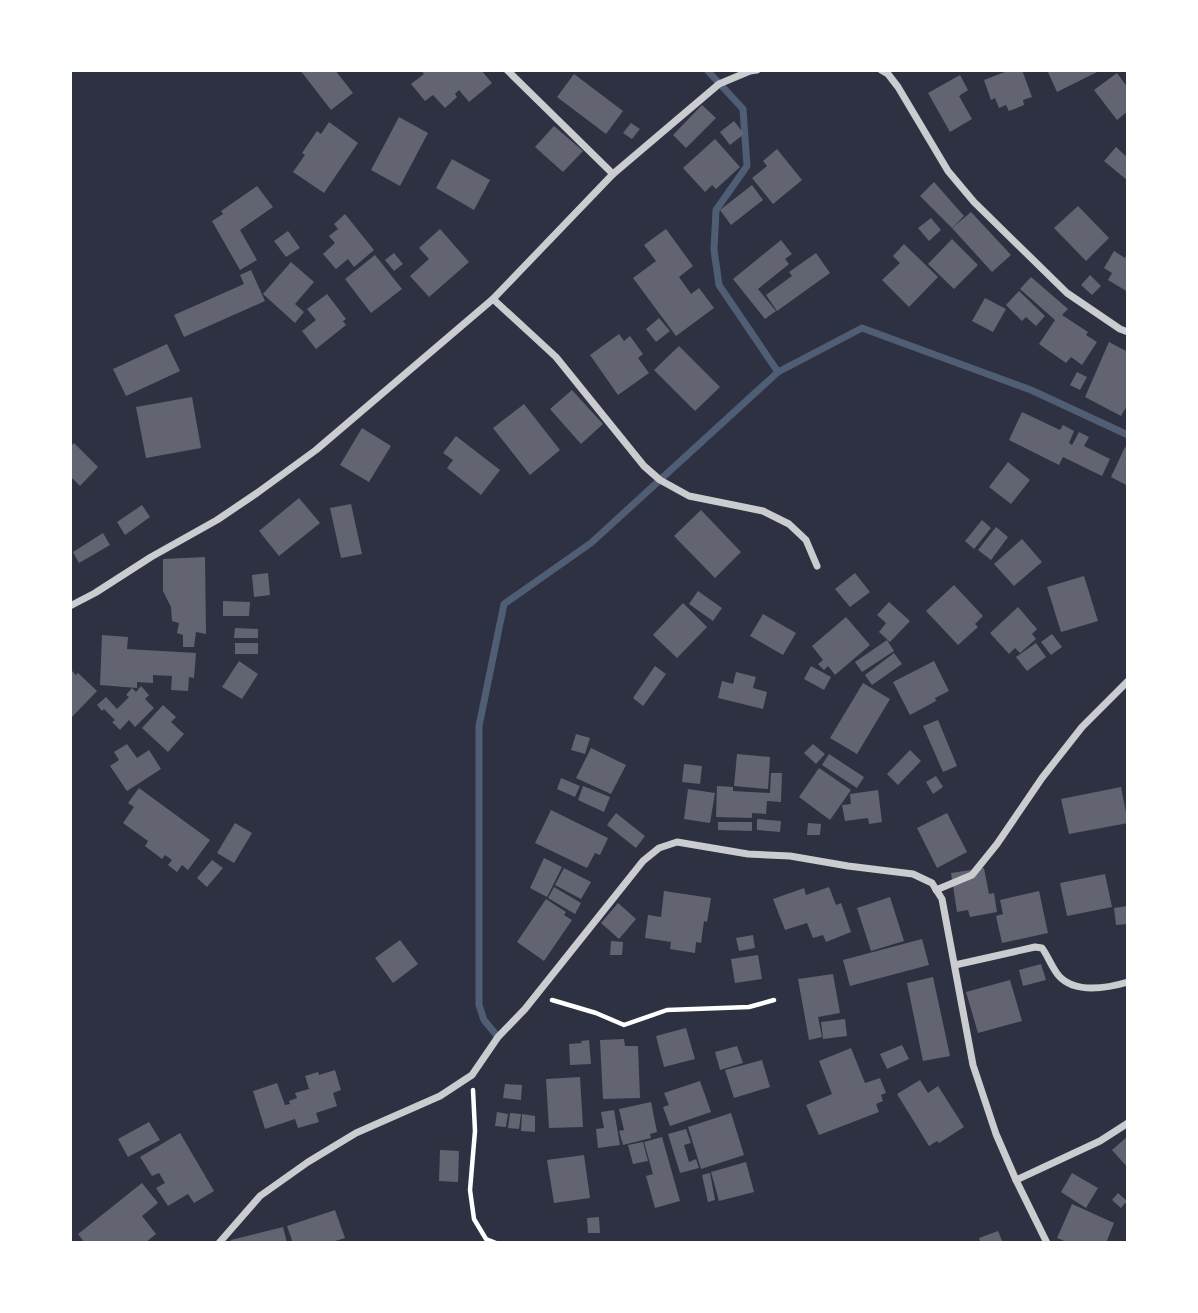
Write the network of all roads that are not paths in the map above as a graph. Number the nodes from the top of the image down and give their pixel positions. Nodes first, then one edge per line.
1 (507, 70) edge
2 (757, 70) edge
3 (881, 70) edge
4 (613, 174) junction
5 (494, 299) junction
6 (1128, 332) edge
7 (817, 566) dead end
8 (70, 606) edge
9 (1128, 681) edge
10 (936, 890) junction
11 (955, 965) junction
12 (1128, 982) edge
13 (1128, 1124) edge
14 (1016, 1180) junction
15 (219, 1243) edge
16 (1047, 1243) edge

1 - 4 street
2 - 4 street
3 - 6 street
4 - 5 street
5 - 7 street
5 - 8 street
9 - 10 street
10 - 11 street
10 - 15 street
11 - 12 street
11 - 14 street
13 - 14 street
14 - 16 street

